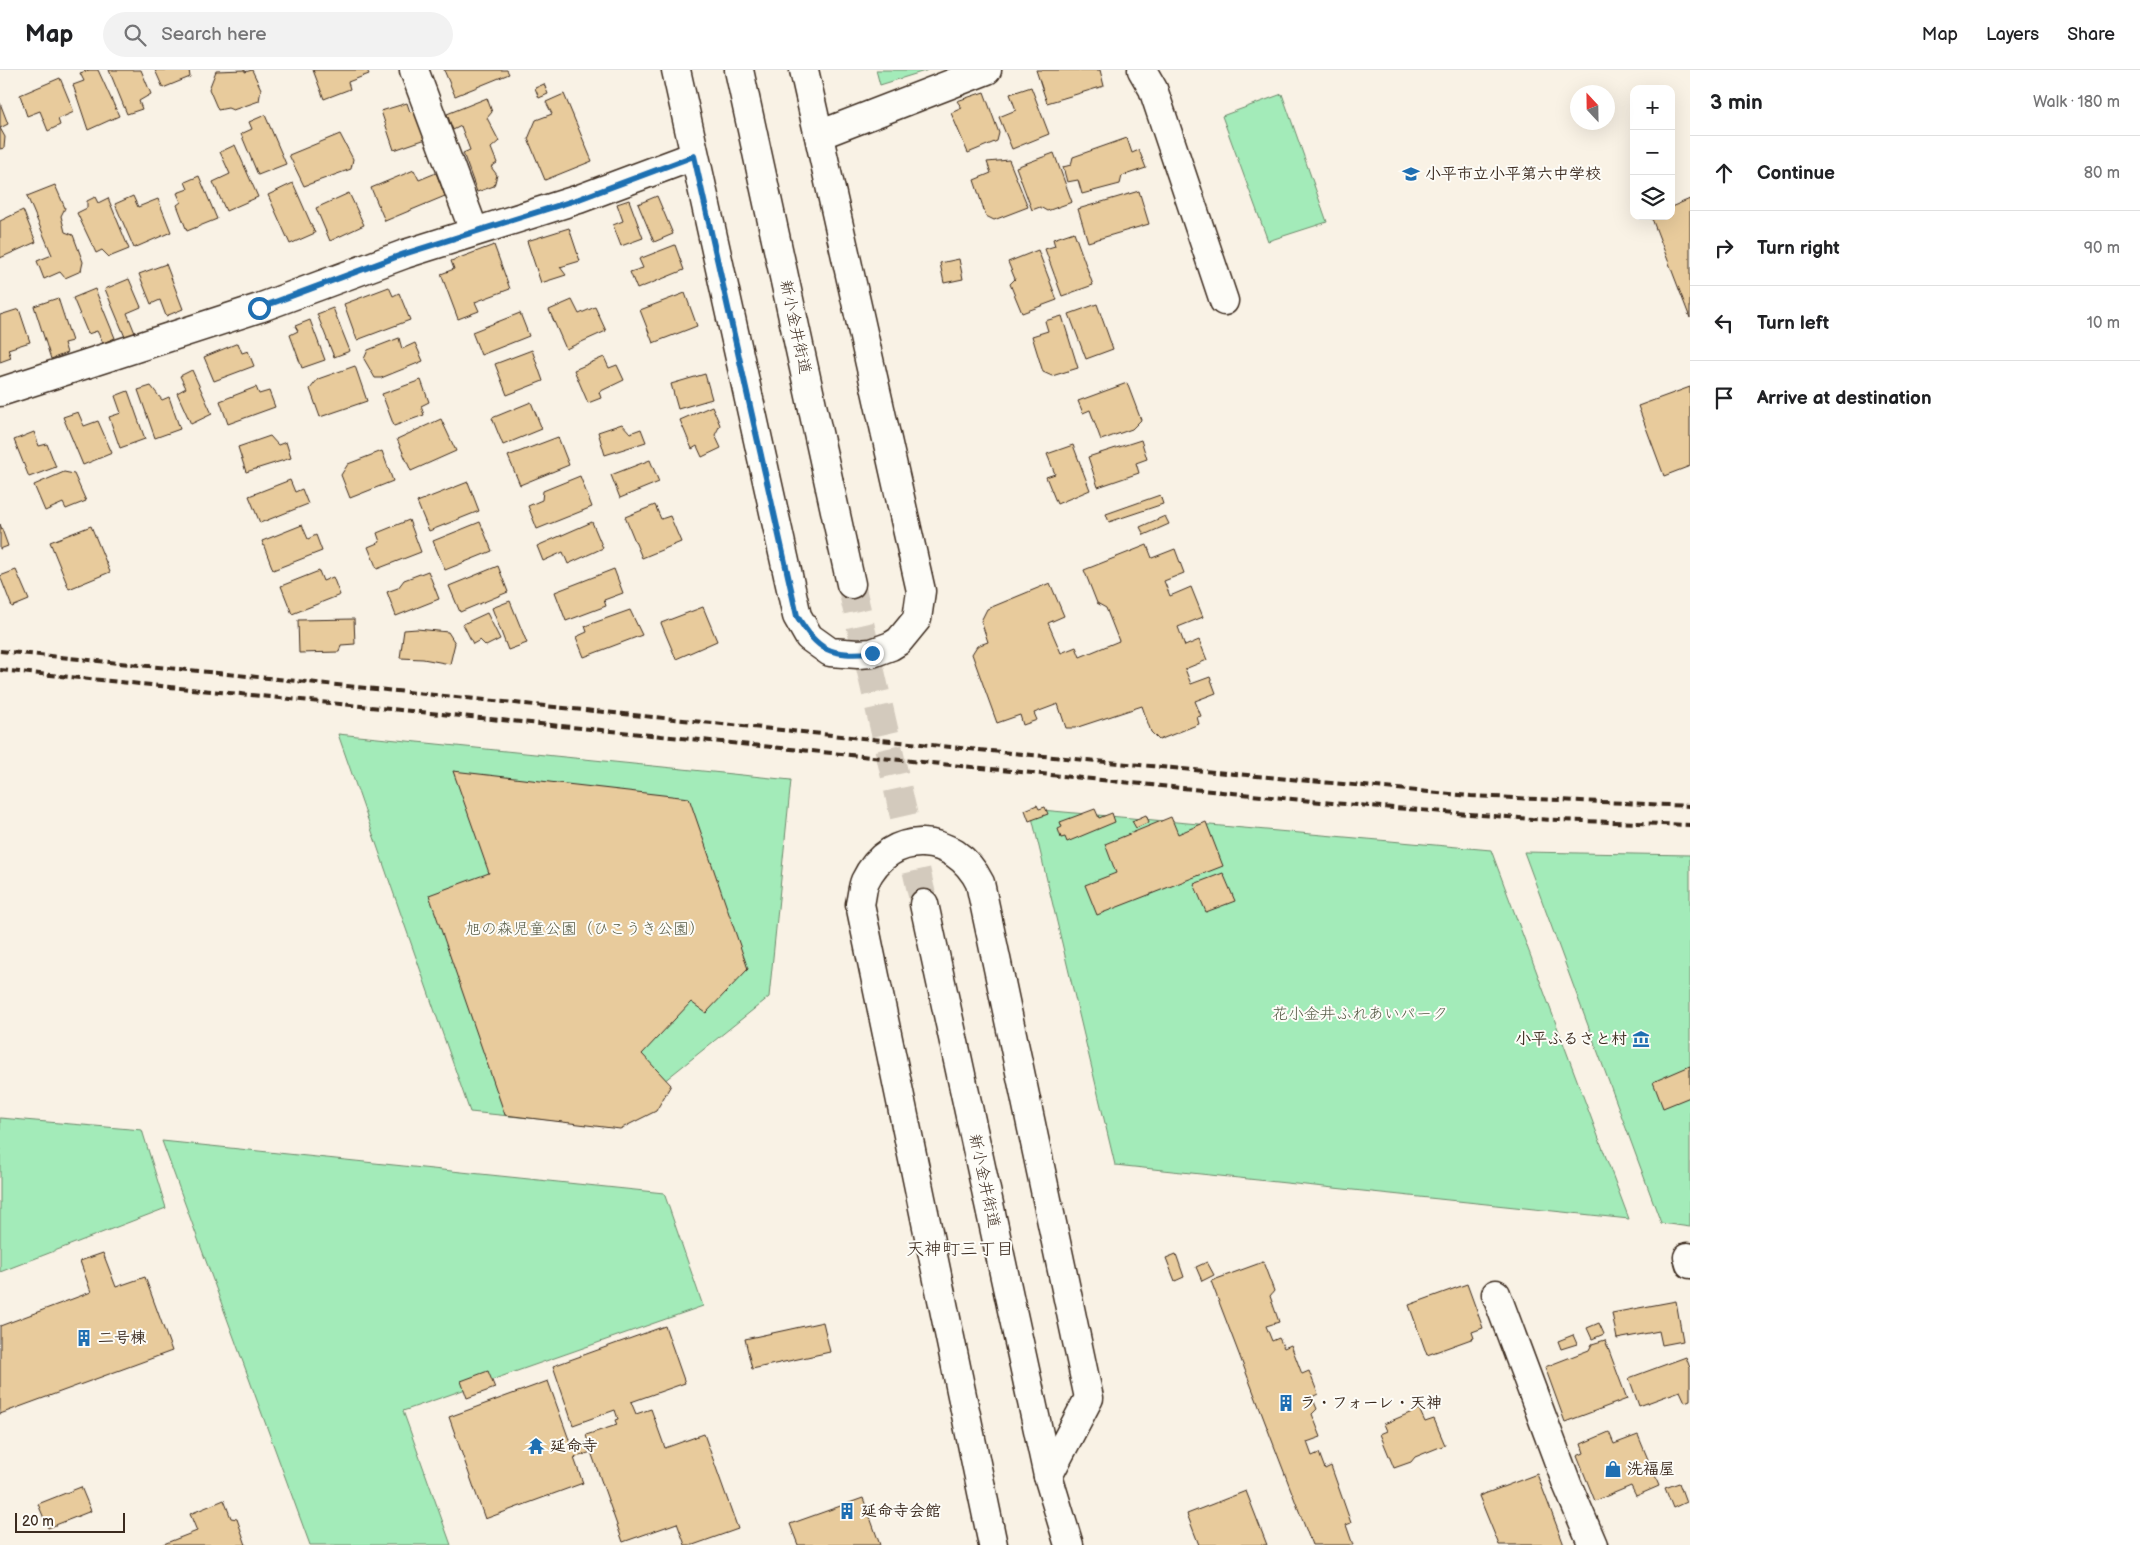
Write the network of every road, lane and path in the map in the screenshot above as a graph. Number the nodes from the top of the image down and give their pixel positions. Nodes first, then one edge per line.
1 (414, 70) edge
2 (676, 70) edge
3 (739, 70) edge
4 (804, 70) edge
5 (987, 70) edge
6 (1142, 70) edge
7 (819, 135) junction
8 (694, 156) junction
9 (474, 231) junction
10 (1224, 300) dead end
11 (0, 392) edge
12 (851, 584) tunnel mouth
13 (924, 904) tunnel mouth
14 (1496, 1294) dead end
15 (1048, 1476) junction
16 (993, 1545) edge
17 (1069, 1545) edge
18 (1593, 1545) edge

1 - 9 street
2 - 8 street
3 - 12 street, 新小金井街道
4 - 7 street
5 - 7 street
6 - 10 street
7 - 8 street
8 - 9 street
9 - 11 street
13 - 15 street, 新小金井街道
14 - 18 street
15 - 16 street
15 - 17 street, 新小金井街道

